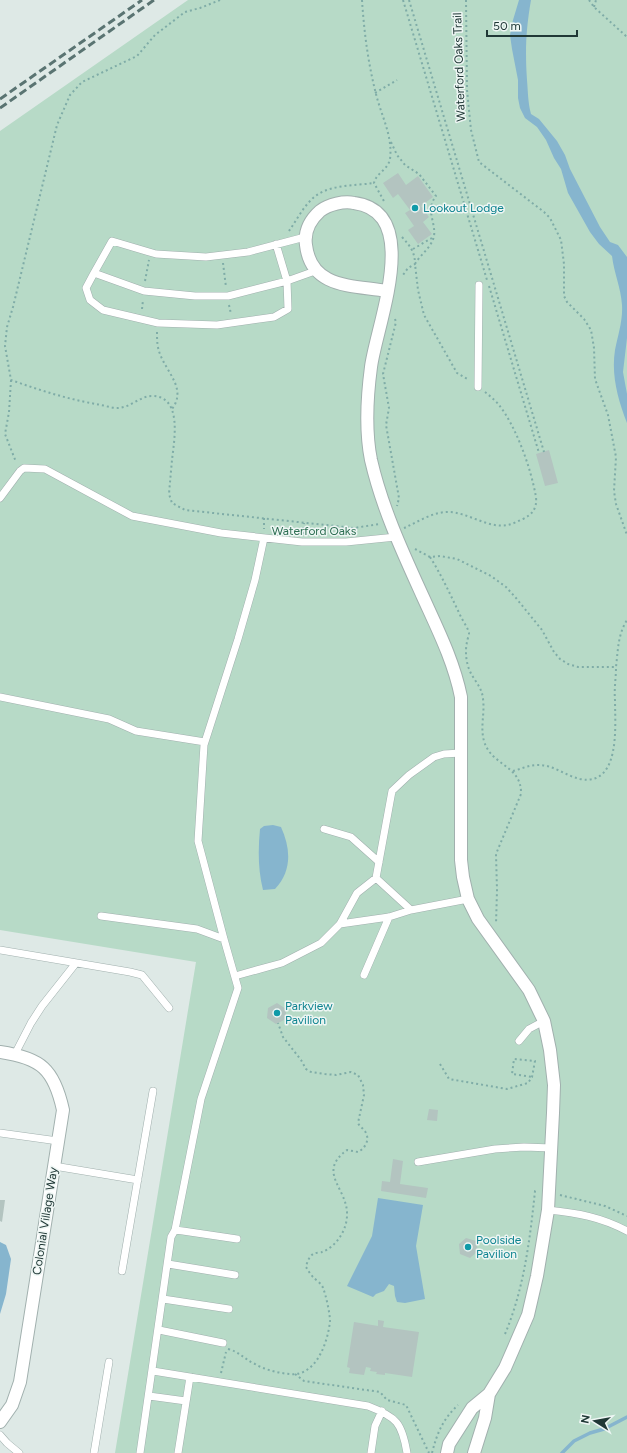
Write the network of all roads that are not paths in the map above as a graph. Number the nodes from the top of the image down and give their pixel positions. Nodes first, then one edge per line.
1 (305, 237) junction
2 (276, 244) junction
3 (315, 270) junction
4 (94, 273) junction
5 (287, 282) junction
6 (479, 285) dead end
7 (387, 292) junction
8 (478, 387) road end
9 (0, 498) edge
10 (399, 533) junction
11 (264, 538) junction
12 (0, 697) edge
13 (205, 742) junction
14 (461, 753) junction
15 (324, 829) dead end
16 (379, 862) junction
17 (376, 878) junction
18 (468, 899) junction
19 (411, 910) junction
20 (101, 916) dead end
21 (389, 917) junction
22 (340, 924) junction
23 (224, 939) junction
24 (0, 950) edge
25 (76, 963) junction
26 (364, 975) dead end
27 (235, 976) junction
28 (169, 1008) dead end
29 (544, 1021) junction
30 (519, 1041) dead end
31 (0, 1052) edge
32 (15, 1054) junction
33 (153, 1092) dead end
34 (0, 1133) edge
35 (58, 1141) junction
36 (552, 1148) junction
37 (418, 1162) dead end
38 (54, 1166) junction
39 (138, 1180) junction
40 (548, 1210) junction
41 (176, 1230) junction
42 (627, 1231) edge
43 (237, 1239) dead end
44 (168, 1264) junction
45 (122, 1271) dead end
46 (235, 1275) dead end
47 (163, 1299) junction
48 (229, 1309) dead end
49 (158, 1330) junction
50 (223, 1342) dead end
51 (109, 1362) dead end
52 (153, 1371) junction
53 (190, 1377) junction
54 (489, 1394) junction
55 (149, 1396) junction
56 (186, 1401) junction
57 (382, 1411) junction
58 (0, 1422) edge
59 (0, 1435) edge
60 (19, 1453) edge
61 (94, 1453) edge
62 (140, 1453) edge
63 (178, 1453) edge
64 (371, 1453) edge
65 (407, 1453) edge
66 (447, 1453) edge
67 (474, 1453) edge

1 - 2 lane
1 - 3 street
1 - 7 street
2 - 4 lane
2 - 5 lane
3 - 5 lane
3 - 7 street
4 - 5 lane
4 - 5 lane
6 - 8 lane
7 - 10 street
9 - 11 lane
10 - 11 lane
10 - 14 street
11 - 13 lane
12 - 13 lane
13 - 23 lane
14 - 16 lane
14 - 18 street
15 - 16 lane
16 - 17 lane
17 - 19 lane
17 - 22 lane
18 - 19 lane
18 - 29 street
19 - 21 lane
20 - 23 lane
21 - 22 lane
21 - 26 lane
22 - 27 lane
23 - 27 lane
24 - 25 lane
25 - 28 lane
25 - 32 lane
27 - 41 lane
29 - 30 lane
29 - 36 street
31 - 32 street, Colonial Village Way
32 - 35 street, Colonial Village Way
33 - 39 lane
34 - 35 lane
35 - 38 street, Colonial Village Way
36 - 37 lane
36 - 40 street
38 - 39 lane
38 - 58 street, Colonial Village Way
39 - 45 lane
40 - 42 lane
40 - 54 street
41 - 43 lane
41 - 44 lane
44 - 46 lane
44 - 47 lane
47 - 48 lane
47 - 49 lane
49 - 50 lane
49 - 52 lane
51 - 61 lane
52 - 53 lane
52 - 55 lane
53 - 56 lane
53 - 57 lane
54 - 66 street
54 - 67 street
55 - 56 lane
55 - 62 lane
56 - 63 lane
57 - 64 lane
57 - 65 lane
59 - 60 lane

